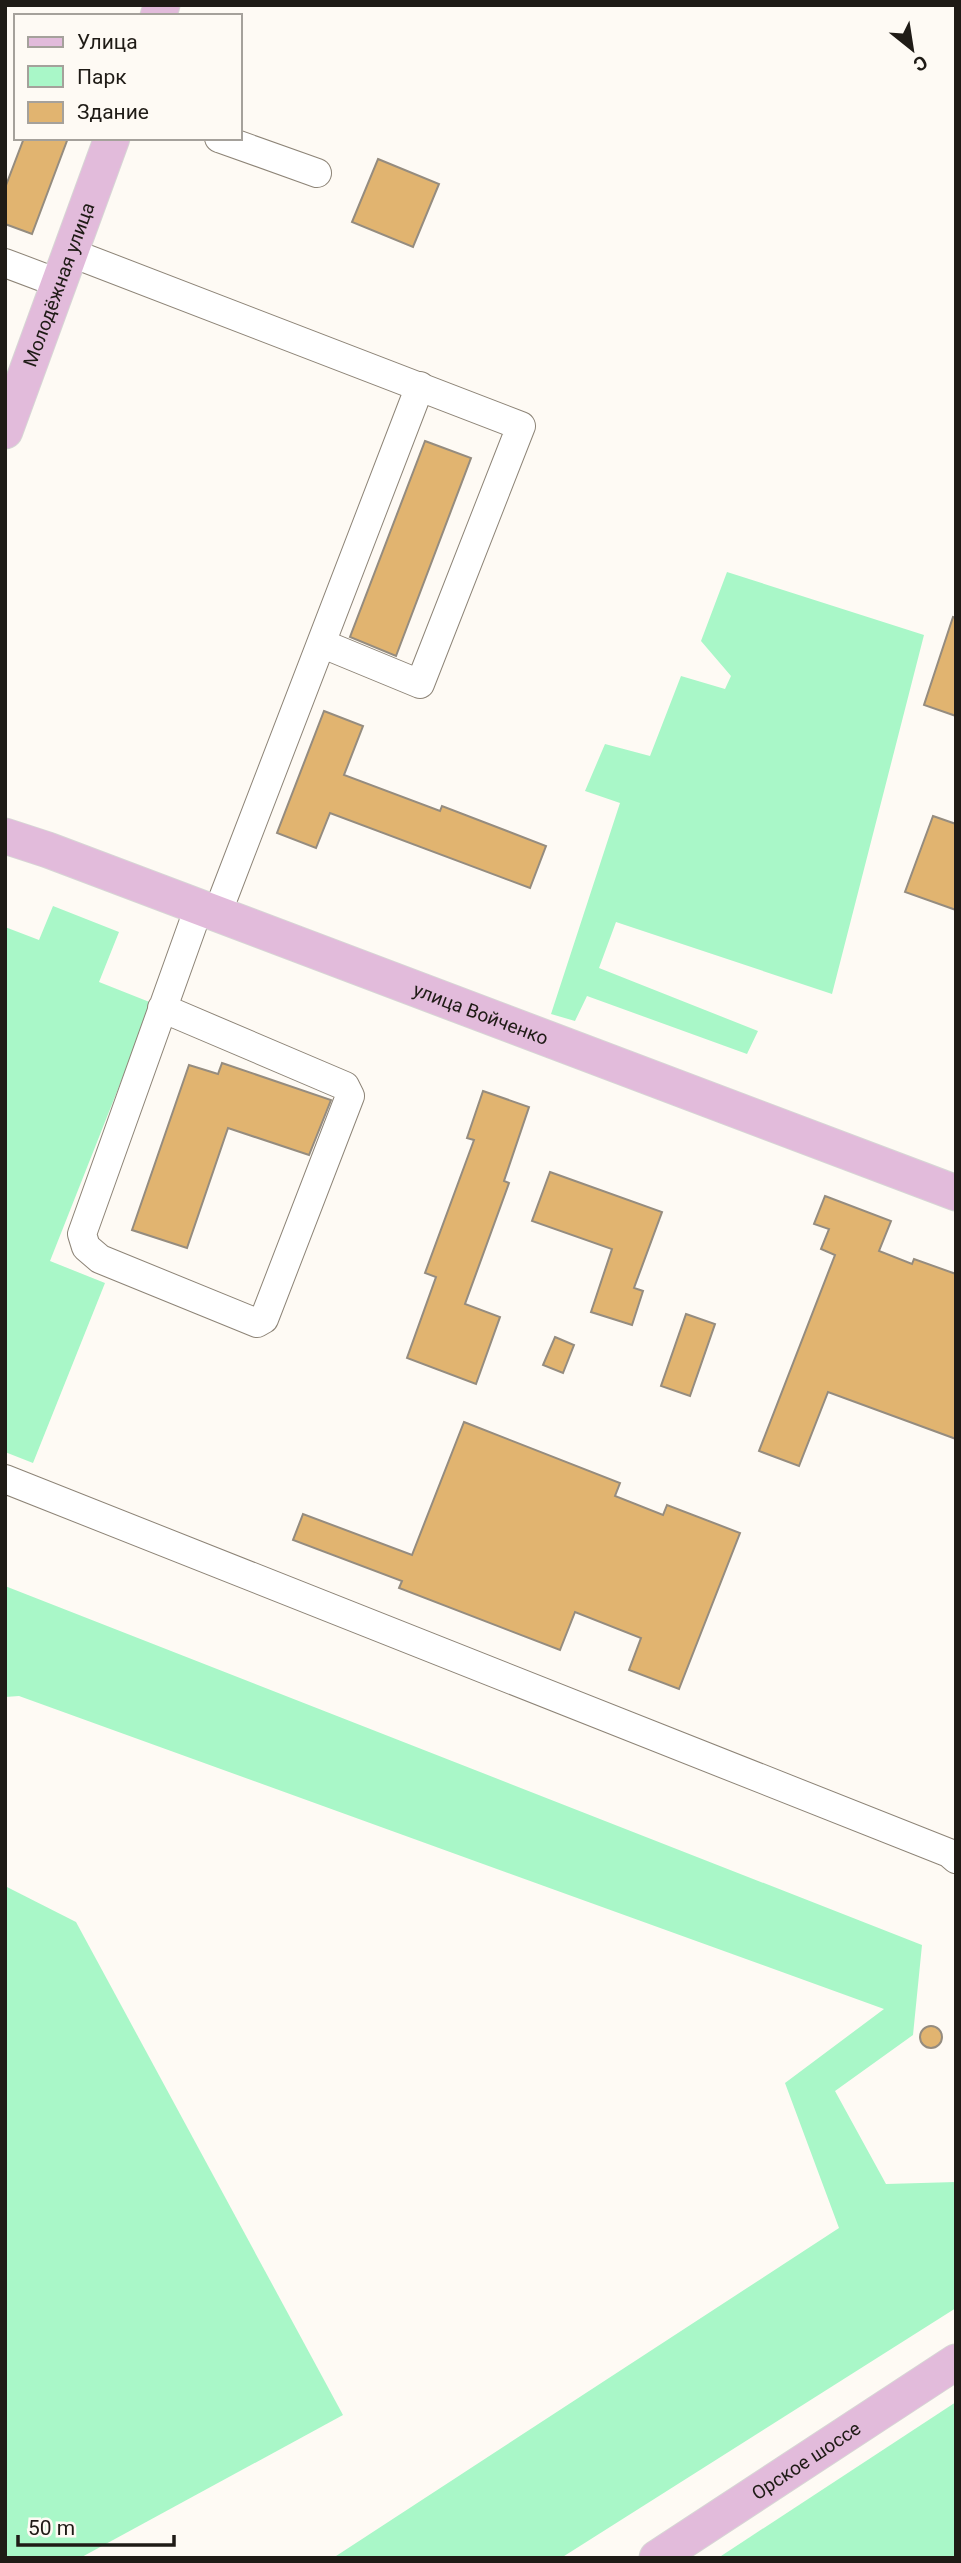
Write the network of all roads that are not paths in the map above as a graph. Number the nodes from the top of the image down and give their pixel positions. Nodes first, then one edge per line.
1 (111, 140) edge
2 (225, 140) edge
3 (317, 173) dead end
4 (5, 263) edge
5 (63, 267) junction
6 (420, 386) junction
7 (5, 431) edge
8 (323, 644) junction
9 (5, 836) edge
10 (208, 910) junction
11 (162, 1008) junction
12 (956, 1193) edge
13 (5, 1479) edge
14 (956, 1859) edge
15 (956, 2362) edge
16 (657, 2558) edge

1 - 5 main road, Молодёжная улица
2 - 3 lane
4 - 5 lane
5 - 6 lane
5 - 7 main road, Молодёжная улица
6 - 8 lane
6 - 8 lane
8 - 10 lane
9 - 10 main road, улица Войченко
10 - 11 lane
10 - 12 main road, улица Войченко
11 - 11 lane
13 - 14 lane
15 - 16 main road, Орское шоссе

